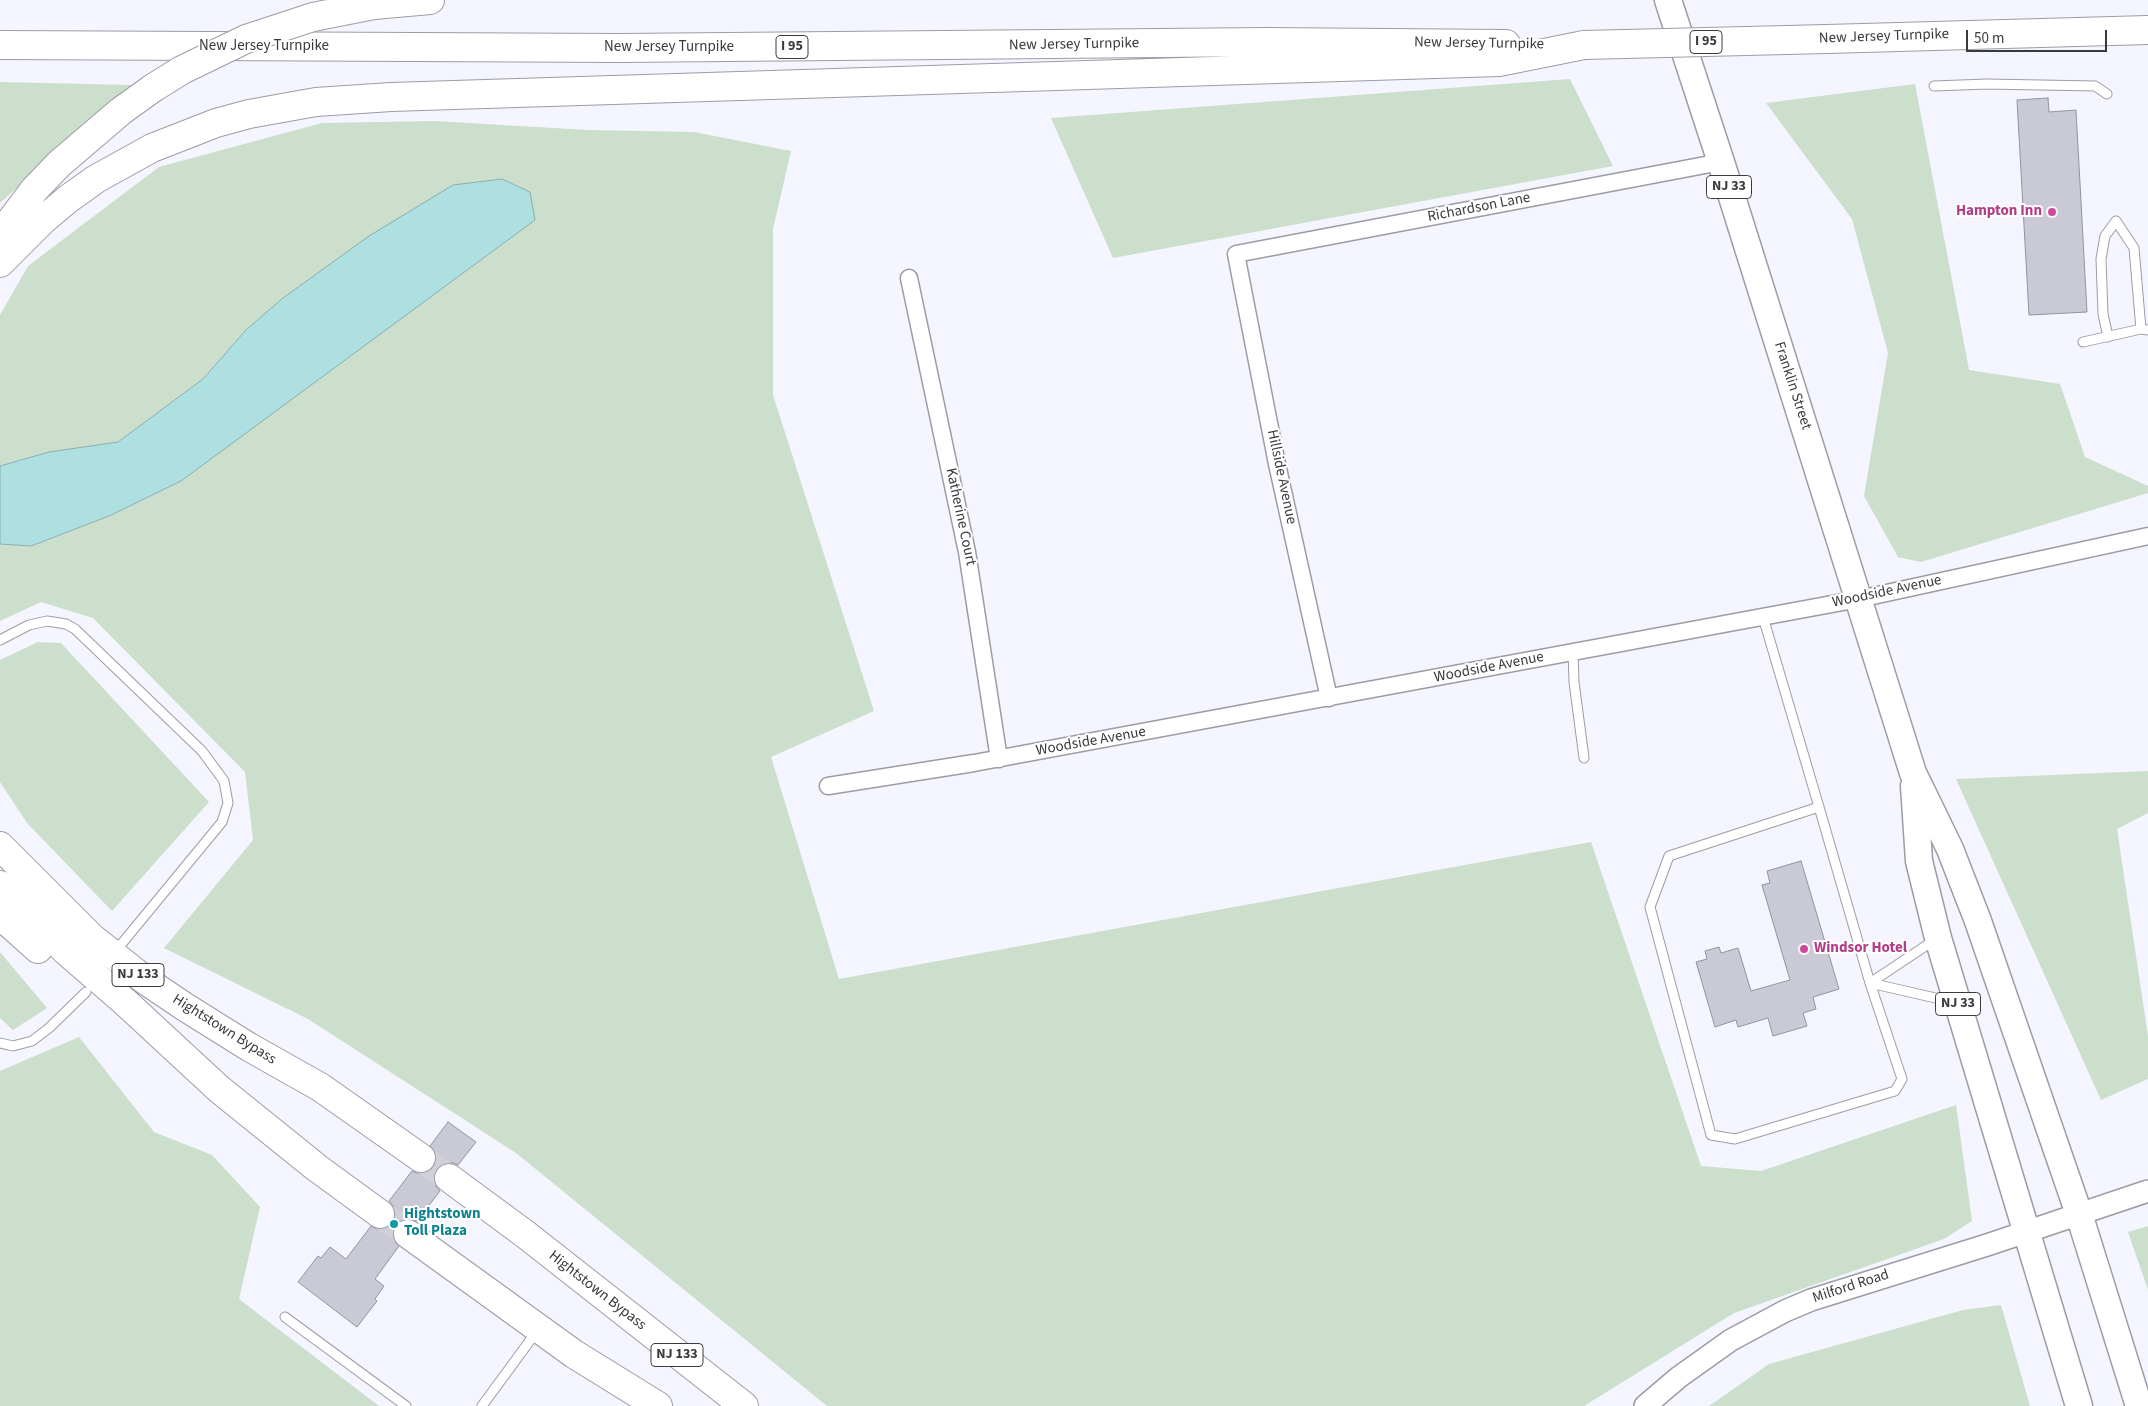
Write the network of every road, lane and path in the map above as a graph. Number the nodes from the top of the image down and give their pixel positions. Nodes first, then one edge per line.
1 (430, 0) edge
2 (1668, 0) edge
3 (2148, 30) edge
4 (0, 45) edge
5 (1584, 45) junction
6 (1934, 86) dead end
7 (2106, 94) dead end
8 (1721, 162) junction
9 (0, 235) edge
10 (1236, 254) joint
11 (0, 263) edge
12 (909, 278) dead end
13 (2145, 330) edge
14 (2108, 337) junction
15 (2083, 342) dead end
16 (2148, 536) edge
17 (1859, 599) junction
18 (1763, 617) junction
19 (0, 640) edge
20 (1573, 651) junction
21 (1329, 698) junction
22 (999, 758) junction
23 (1584, 758) dead end
24 (1913, 773) junction
25 (828, 786) dead end
26 (1819, 807) junction
27 (0, 834) edge
28 (0, 846) edge
29 (0, 885) edge
30 (39, 886) junction
31 (0, 915) edge
32 (1938, 938) junction
33 (112, 956) junction
34 (1870, 984) junction
35 (86, 992) junction
36 (1958, 1004) junction
37 (0, 1044) edge
38 (219, 1089) junction
39 (421, 1158) tunnel mouth
40 (449, 1178) tunnel mouth
41 (2148, 1191) edge
42 (380, 1214) tunnel mouth
43 (2079, 1214) junction
44 (2027, 1231) junction
45 (408, 1234) tunnel mouth
46 (285, 1318) dead end
47 (539, 1329) junction
48 (574, 1354) junction
49 (406, 1406) edge
50 (482, 1406) edge
51 (622, 1406) edge
52 (658, 1406) edge
53 (744, 1406) edge
54 (1645, 1406) edge
55 (2079, 1406) edge
56 (2139, 1406) edge

1 - 9 highway, bridge
2 - 8 main road, Franklin Street / NJ 33
3 - 5 highway, New Jersey Turnpike / I 95, bridge
4 - 5 highway, New Jersey Turnpike / I 95
5 - 11 highway
6 - 7 lane
8 - 10 street, Richardson Lane
8 - 17 main road, Franklin Street / NJ 33
10 - 21 street, Hillside Avenue
12 - 22 street, Katherine Court
13 - 14 lane
13 - 14 lane
14 - 15 lane
16 - 17 street, Woodside Avenue
17 - 18 street, Woodside Avenue
17 - 24 main road, Franklin Street / NJ 33
18 - 20 street, Woodside Avenue
18 - 26 lane
19 - 33 lane
20 - 21 street, Woodside Avenue
20 - 23 lane
21 - 22 street, Woodside Avenue
22 - 25 street, Woodside Avenue
24 - 32 main road, NJ 33
24 - 43 main road, NJ 33
26 - 34 lane
26 - 34 lane
27 - 30 highway
28 - 30 highway
29 - 38 highway
30 - 33 highway, Hightstown Bypass / NJ 133
31 - 35 highway
32 - 34 lane
32 - 36 main road, NJ 33
33 - 39 highway, Hightstown Bypass / NJ 133
34 - 36 lane
35 - 37 lane
35 - 38 highway
36 - 44 main road, NJ 33
38 - 42 highway
40 - 53 highway, Hightstown Bypass / NJ 133
41 - 43 street, Milford Road
43 - 44 street, Milford Road
43 - 56 main road, NJ 33
44 - 54 street, Milford Road
44 - 55 main road, NJ 33
45 - 47 highway
46 - 49 lane
47 - 48 highway
47 - 50 lane
48 - 51 highway
48 - 52 highway

